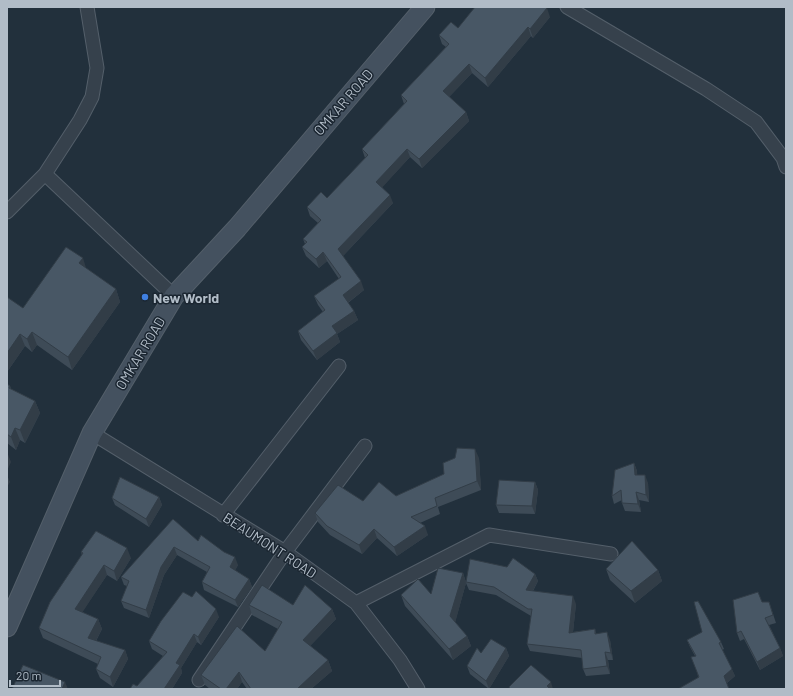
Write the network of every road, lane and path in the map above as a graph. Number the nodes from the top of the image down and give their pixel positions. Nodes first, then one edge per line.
1 (87, 7) edge
2 (425, 7) edge
3 (567, 7) edge
4 (786, 167) edge
5 (45, 174) junction
6 (7, 212) edge
7 (174, 296) junction
8 (339, 366) dead end
9 (92, 433) junction
10 (365, 446) dead end
11 (223, 515) junction
12 (285, 552) junction
13 (611, 554) dead end
14 (356, 603) junction
15 (7, 627) edge
16 (199, 680) dead end
17 (418, 689) edge

1 - 5 street
2 - 7 street, OMKAR ROAD
3 - 4 street
5 - 6 street
5 - 7 street
7 - 9 street, OMKAR ROAD
8 - 11 street
9 - 11 street, BEAUMONT ROAD
9 - 15 street, OMKAR ROAD
10 - 12 street
11 - 12 street, BEAUMONT ROAD
12 - 14 street, BEAUMONT ROAD
12 - 16 street
13 - 14 street
14 - 17 street, BEAUMONT ROAD

